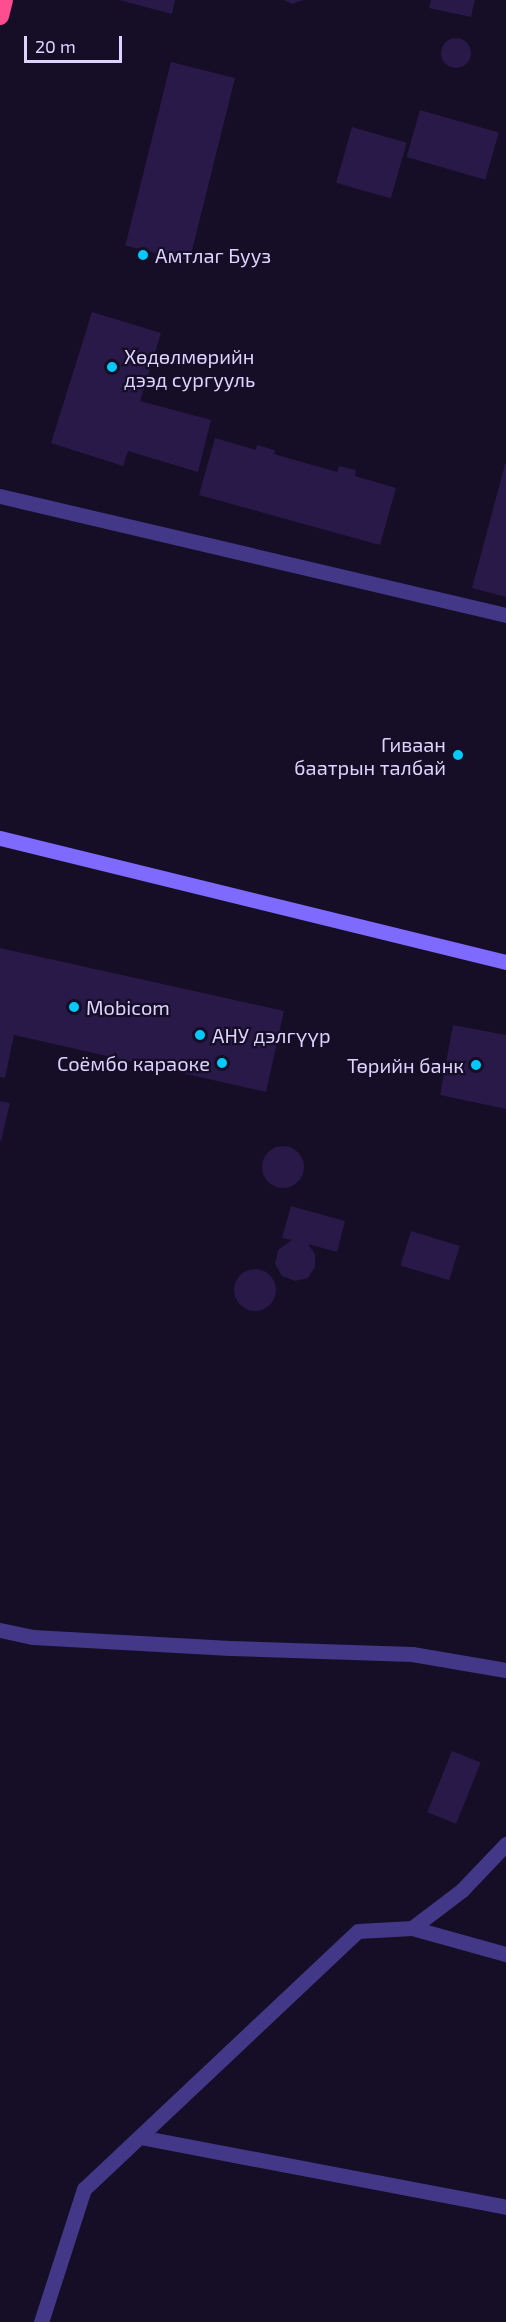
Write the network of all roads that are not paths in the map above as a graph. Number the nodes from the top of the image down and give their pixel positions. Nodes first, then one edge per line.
1 (4, 0) edge
2 (0, 16) edge
3 (0, 496) edge
4 (506, 615) edge
5 (0, 838) edge
6 (506, 962) edge
7 (0, 1630) edge
8 (506, 1670) edge
9 (506, 1844) edge
10 (412, 1928) junction
11 (506, 1954) edge
12 (140, 2137) junction
13 (506, 2208) edge
14 (40, 2322) edge

1 - 2 highway
3 - 4 street
5 - 6 street
7 - 8 street
9 - 10 street
10 - 11 street
10 - 12 street
12 - 13 street
12 - 14 street

